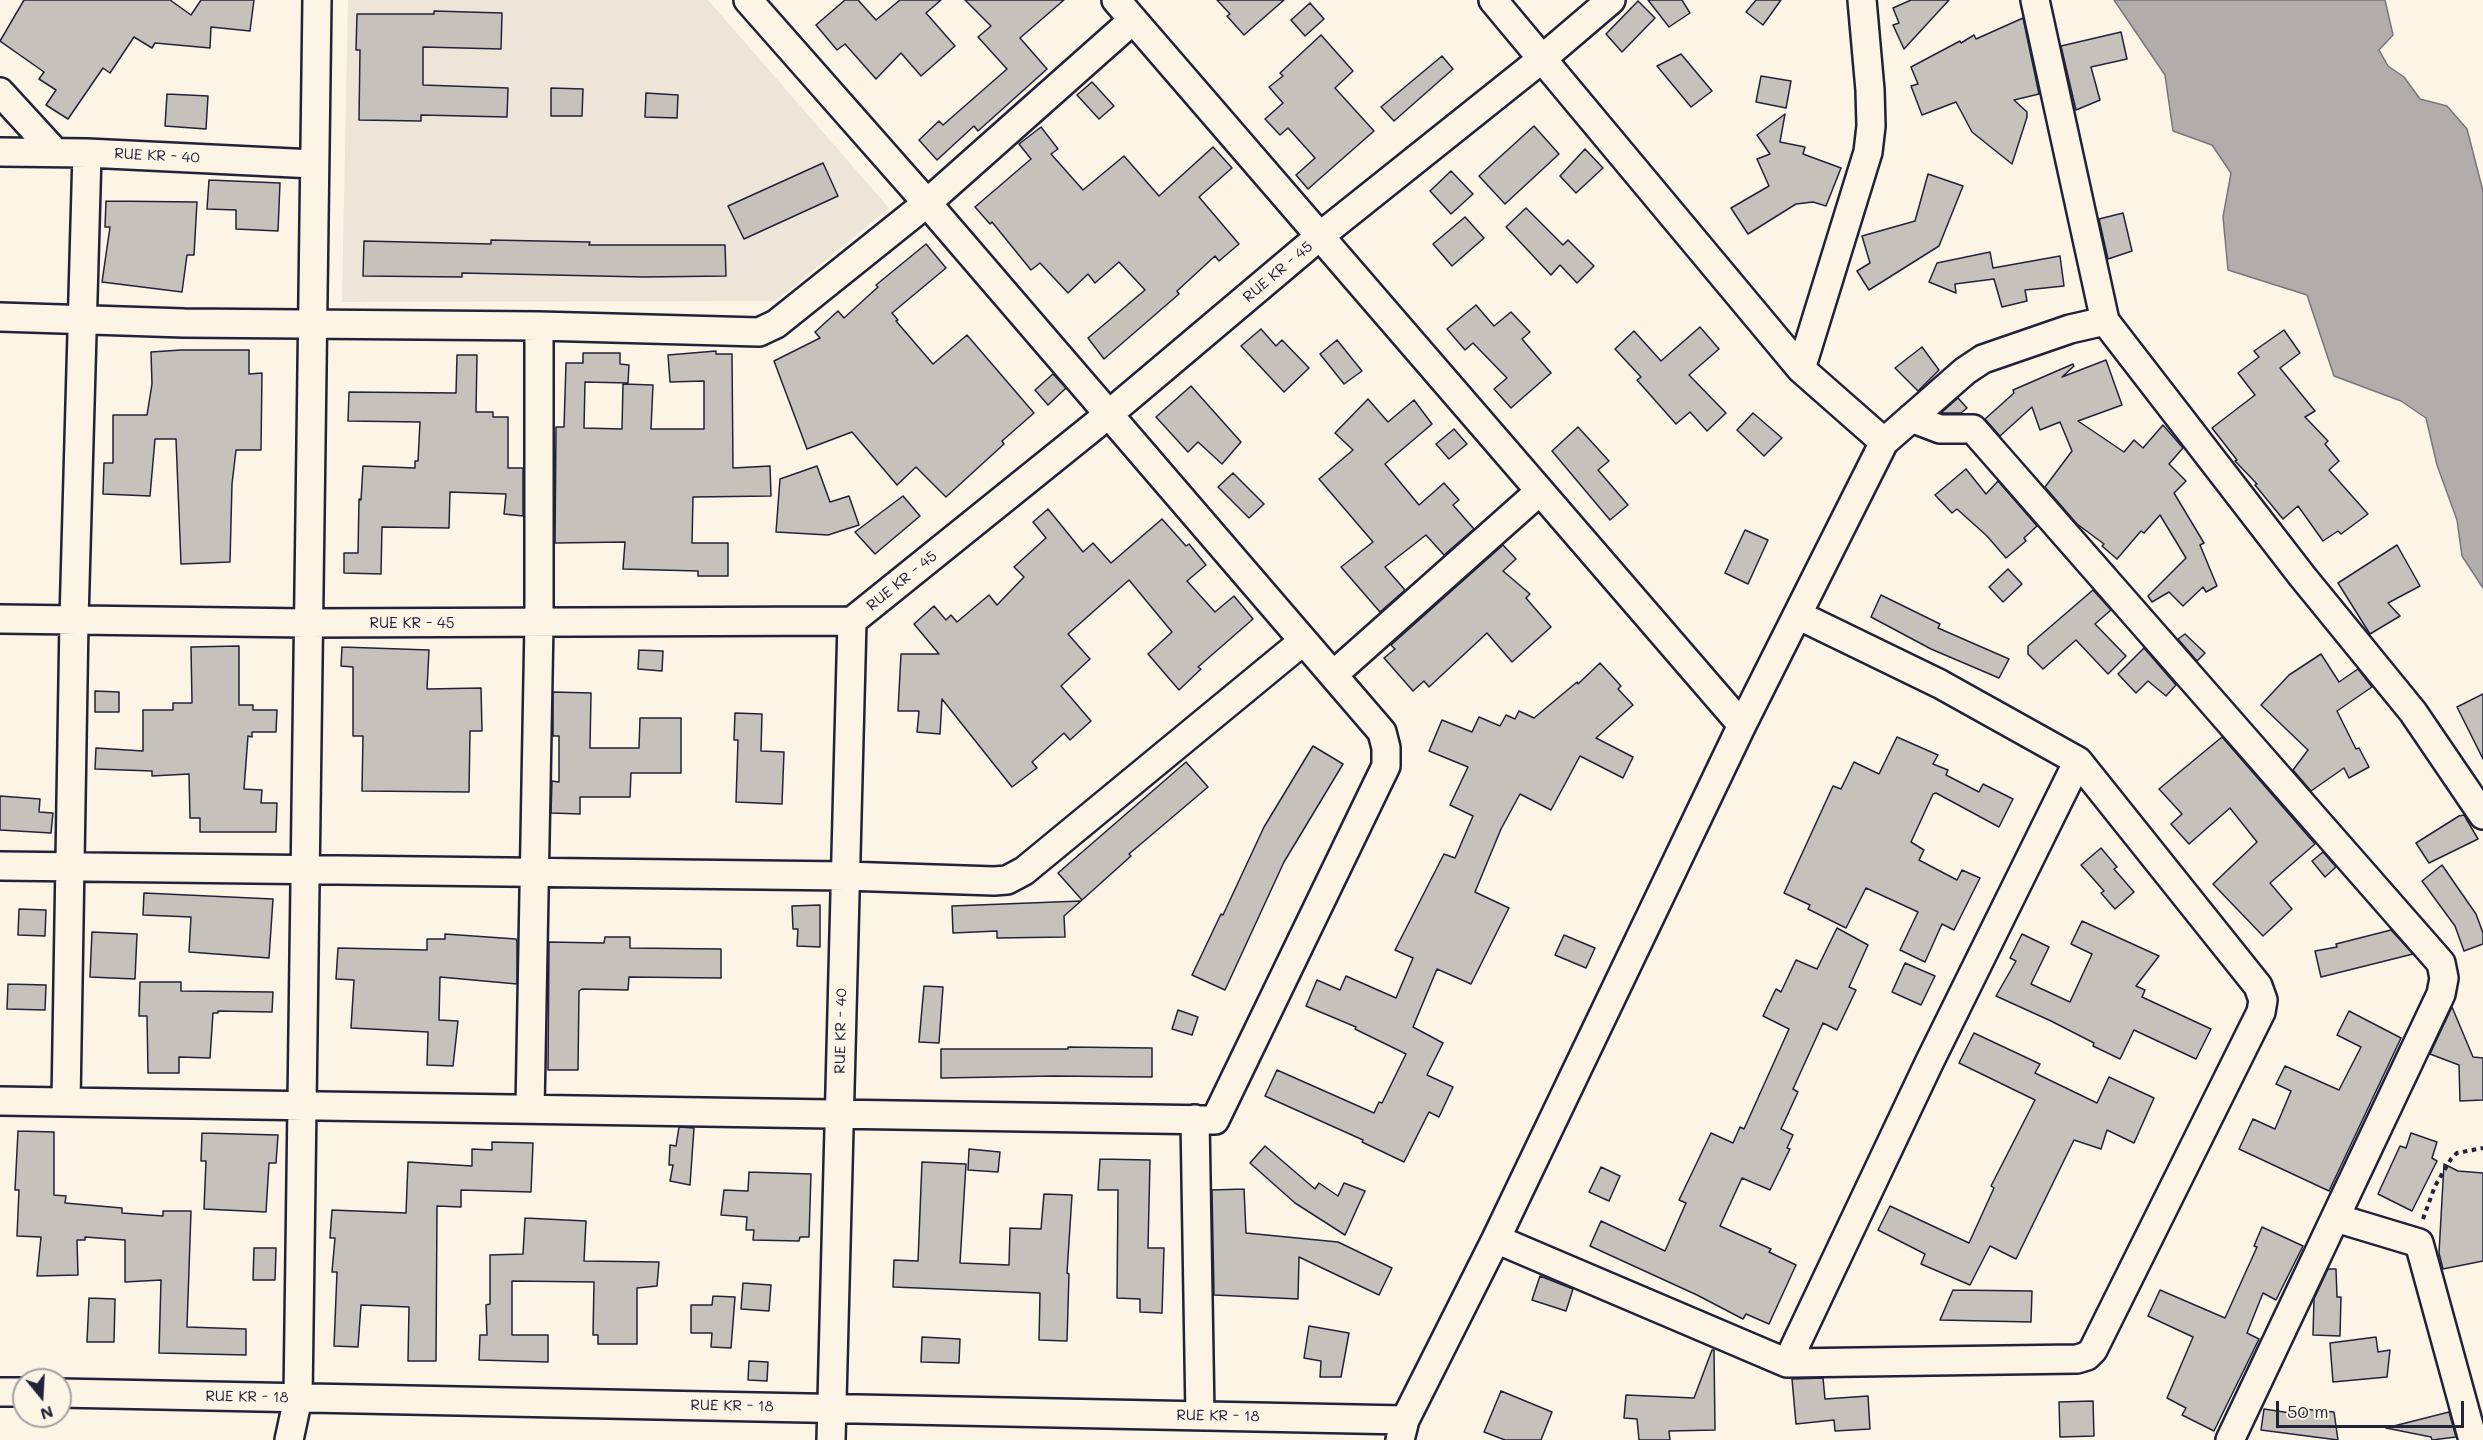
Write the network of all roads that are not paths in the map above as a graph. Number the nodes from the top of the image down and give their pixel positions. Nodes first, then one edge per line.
1 (316, 0) edge
2 (748, 0) edge
3 (1493, 0) edge
4 (1611, 0) edge
5 (1862, 0) edge
6 (2035, 0) edge
7 (1124, 10) edge
8 (1543, 58) junction
9 (0, 92) edge
10 (0, 152) edge
11 (55, 153) junction
12 (87, 153) junction
13 (314, 164) junction
14 (927, 203) junction
15 (1320, 236) junction
16 (0, 317) edge
17 (82, 320) junction
18 (2105, 321) junction
19 (310, 324) junction
20 (539, 326) junction
21 (1801, 369) junction
22 (1109, 414) junction
23 (1911, 418) junction
24 (1884, 442) junction
25 (1540, 491) junction
26 (1798, 615) junction
27 (0, 619) edge
28 (74, 620) junction
29 (852, 621) junction
30 (307, 623) junction
31 (539, 623) junction
32 (1302, 642) junction
33 (1333, 675) junction
34 (1742, 725) junction
35 (2078, 761) junction
36 (2483, 816) edge
37 (0, 866) edge
38 (69, 867) junction
39 (303, 870) junction
40 (534, 873) junction
41 (845, 876) junction
42 (0, 1101) edge
43 (66, 1102) junction
44 (300, 1105) junction
45 (530, 1109) junction
46 (839, 1114) junction
47 (1195, 1119) junction
48 (2336, 1218) junction
49 (1496, 1239) junction
50 (1787, 1363) junction
51 (72, 1393) edge
52 (298, 1398) junction
53 (832, 1408) junction
54 (1200, 1416) junction
55 (1402, 1430) edge
56 (289, 1440) edge
57 (831, 1440) edge
58 (2230, 1440) edge
59 (2473, 1440) edge

1 - 13 street
2 - 14 street
3 - 8 street
4 - 8 street, RUE KR - 45
5 - 21 street
6 - 18 street
7 - 14 street
7 - 15 street
8 - 15 street, RUE KR - 45
8 - 21 street
9 - 11 street
10 - 11 street, RUE KR - 40
11 - 12 street, RUE KR - 40
12 - 13 street, RUE KR - 40
12 - 17 street
13 - 19 street
14 - 20 street
14 - 22 street
15 - 22 street, RUE KR - 45
15 - 25 street
16 - 17 street
17 - 19 street
17 - 28 street
18 - 23 street
18 - 36 street
19 - 20 street
19 - 30 street
20 - 31 street
21 - 24 street
22 - 29 street, RUE KR - 45
22 - 32 street
23 - 24 street
23 - 48 street
24 - 26 street
25 - 33 street
25 - 34 street
26 - 34 street
26 - 35 street
27 - 28 street, RUE KR - 45
28 - 30 street, RUE KR - 45
28 - 38 street
29 - 31 street, RUE KR - 45
29 - 41 street, RUE KR - 40
30 - 31 street, RUE KR - 45
30 - 39 street
31 - 40 street
32 - 33 street
32 - 41 street
33 - 47 street
34 - 49 street
35 - 50 street
35 - 50 street
37 - 38 street
38 - 39 street
38 - 43 street
39 - 40 street
39 - 44 street
40 - 41 street
40 - 45 street
41 - 46 street, RUE KR - 40
42 - 43 street
43 - 44 street
44 - 45 street
44 - 52 street
45 - 46 street
46 - 47 street
46 - 53 street, RUE KR - 40
47 - 54 street
48 - 58 street
48 - 59 street
49 - 50 street
49 - 55 street
51 - 52 street, RUE KR - 18
52 - 53 street, RUE KR - 18
52 - 56 street
53 - 54 street, RUE KR - 18
53 - 57 street, RUE KR - 40
54 - 55 street, RUE KR - 18

